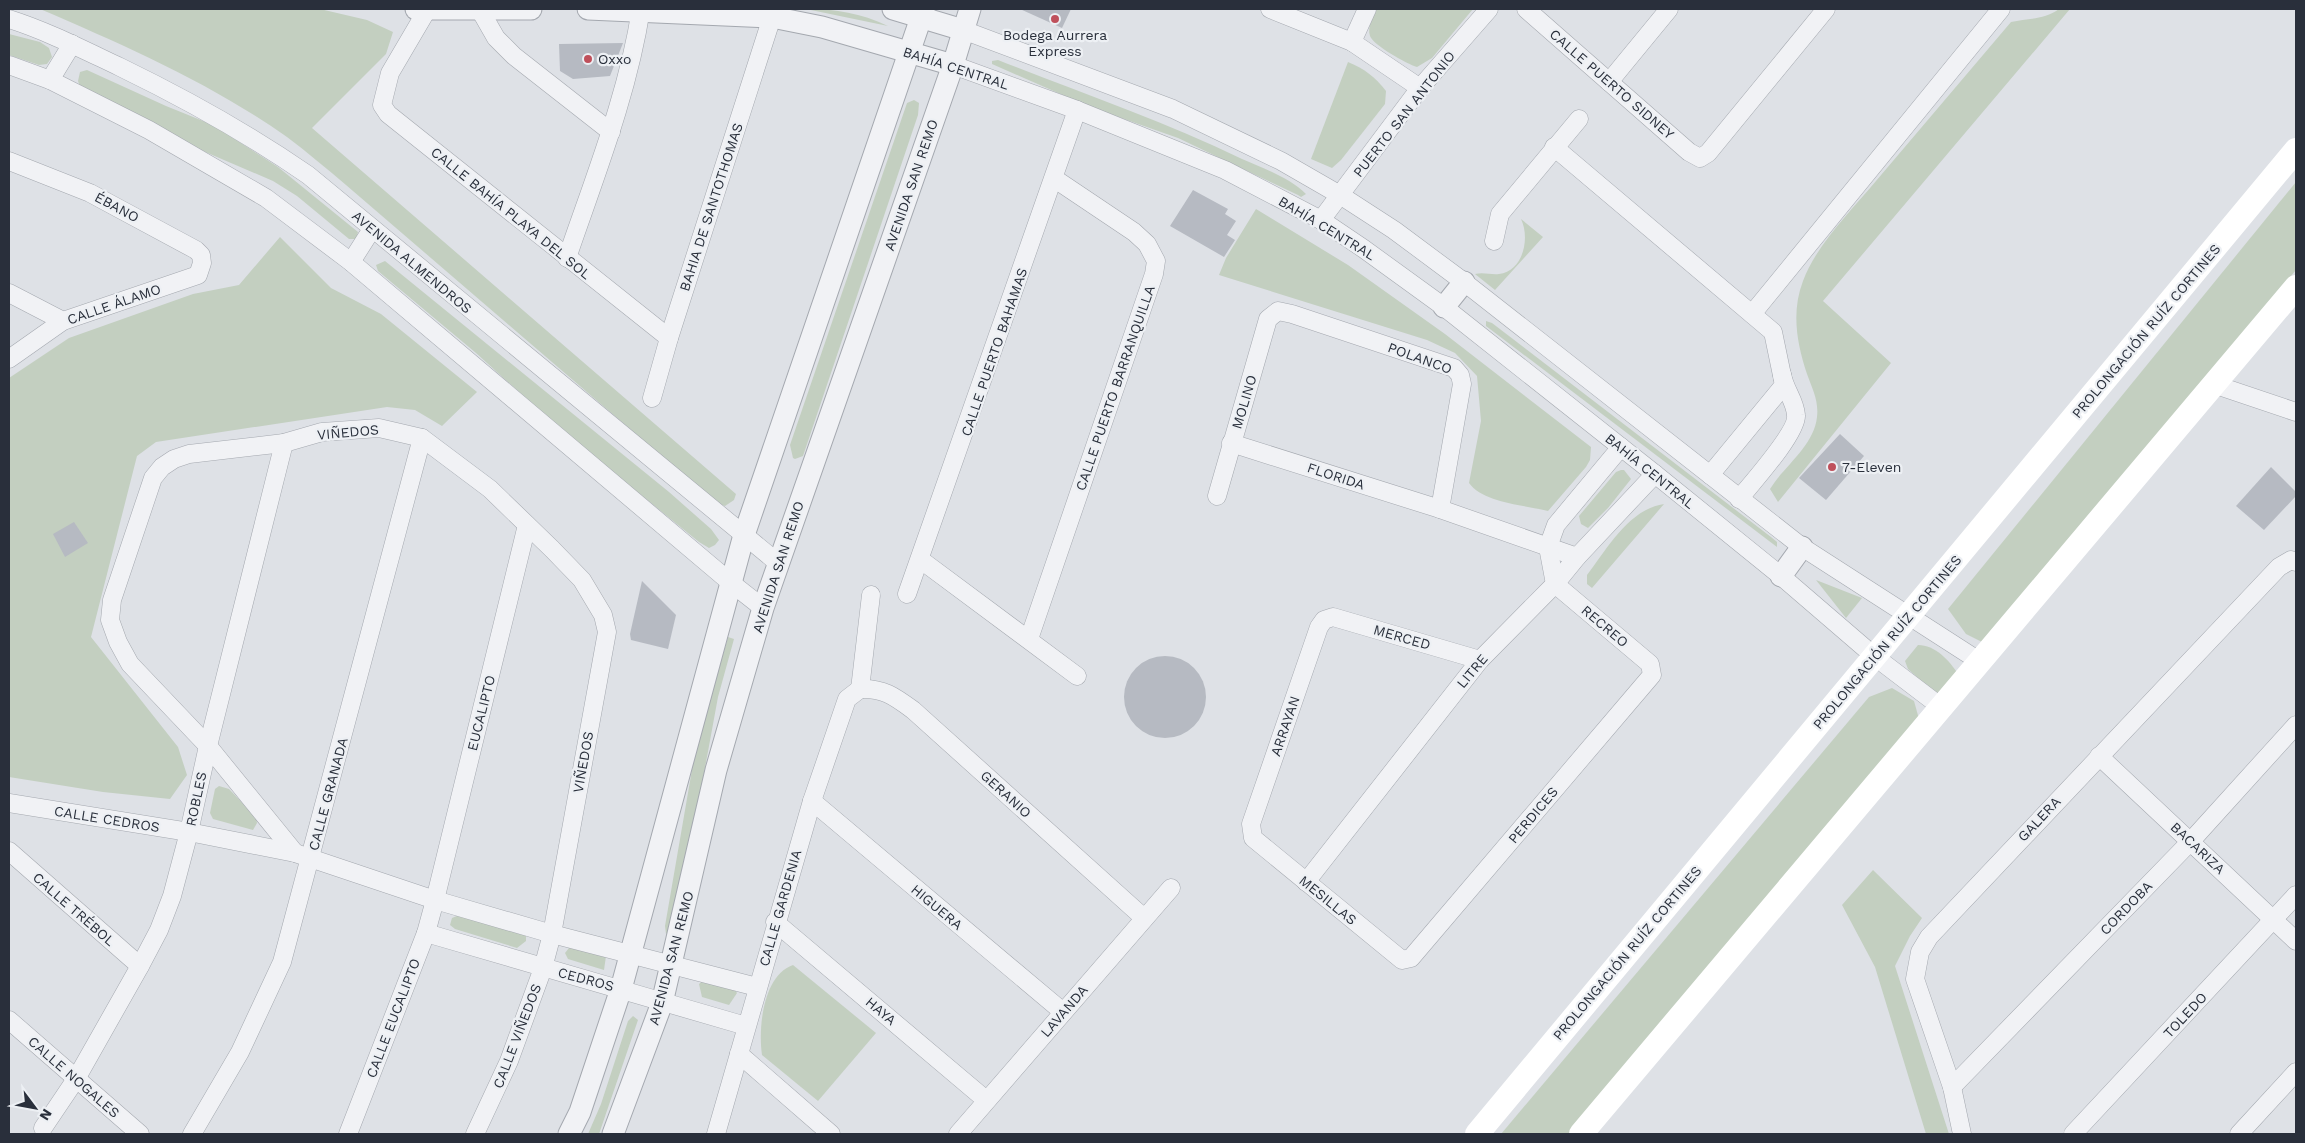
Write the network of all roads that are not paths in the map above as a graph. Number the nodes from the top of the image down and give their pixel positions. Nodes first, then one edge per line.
1 (422, 9) edge
2 (530, 9) edge
3 (588, 9) edge
4 (893, 9) edge
5 (970, 9) edge
6 (1270, 9) edge
7 (1367, 9) edge
8 (1489, 9) edge
9 (1526, 9) edge
10 (1669, 9) edge
11 (1826, 9) edge
12 (2001, 9) edge
13 (480, 10) junction
14 (641, 10) edge
15 (922, 12) edge
16 (772, 17) junction
17 (9, 19) edge
18 (963, 30) junction
19 (1352, 42) junction
20 (72, 44) junction
21 (910, 52) junction
22 (9, 65) edge
23 (953, 65) junction
24 (50, 80) junction
25 (1608, 82) junction
26 (1420, 88) junction
27 (1078, 110) junction
28 (1579, 119) dead end
29 (611, 132) junction
30 (1554, 147) junction
31 (2296, 150) edge
32 (9, 161) edge
33 (1055, 179) junction
34 (1340, 195) junction
35 (1320, 220) junction
36 (372, 229) junction
37 (1494, 241) dead end
38 (567, 258) junction
39 (351, 262) junction
40 (198, 275) joint
41 (1464, 282) junction
42 (9, 293) edge
43 (2294, 296) edge
44 (1444, 307) junction
45 (1278, 311) joint
46 (1752, 314) junction
47 (63, 322) junction
48 (669, 338) junction
49 (9, 359) edge
50 (2213, 384) junction
51 (1784, 385) junction
52 (652, 398) dead end
53 (2296, 412) edge
54 (422, 438) junction
55 (284, 443) junction
56 (1231, 443) junction
57 (1621, 447) junction
58 (1655, 474) junction
59 (1710, 475) junction
60 (1217, 496) dead end
61 (1739, 499) junction
62 (1440, 509) junction
63 (527, 525) junction
64 (744, 536) junction
65 (1548, 547) junction
66 (1802, 547) junction
67 (1576, 557) junction
68 (921, 560) junction
69 (778, 562) junction
70 (2296, 562) edge
71 (1781, 576) junction
72 (730, 582) junction
73 (1555, 584) junction
74 (907, 594) dead end
75 (871, 595) dead end
76 (763, 608) junction
77 (1909, 615) junction
78 (1324, 620) joint
79 (1029, 639) junction
80 (1874, 656) junction
81 (1480, 660) junction
82 (1979, 661) junction
83 (1653, 670) joint
84 (1077, 676) dead end
85 (860, 689) junction
86 (1941, 707) junction
87 (2296, 725) edge
88 (208, 746) junction
89 (2099, 756) junction
90 (812, 801) junction
91 (9, 803) edge
92 (189, 832) junction
93 (1251, 832) joint
94 (2191, 842) junction
95 (9, 851) edge
96 (303, 855) junction
97 (1306, 882) junction
98 (1171, 888) dead end
99 (2296, 895) edge
100 (436, 900) junction
101 (1144, 918) junction
102 (2274, 919) junction
103 (775, 922) junction
104 (426, 933) junction
105 (552, 934) junction
106 (2296, 941) edge
107 (630, 954) junction
108 (1411, 958) joint
109 (671, 965) junction
110 (140, 966) junction
111 (543, 968) junction
112 (757, 987) junction
113 (621, 989) junction
114 (662, 1002) junction
115 (1063, 1012) junction
116 (9, 1020) edge
117 (746, 1026) junction
118 (739, 1054) junction
119 (2296, 1072) edge
120 (76, 1079) junction
121 (1952, 1086) junction
122 (986, 1100) junction
123 (43, 1128) dead end
124 (140, 1134) edge
125 (192, 1134) edge
126 (348, 1134) edge
127 (475, 1134) edge
128 (569, 1134) edge
129 (613, 1134) edge
130 (716, 1134) edge
131 (831, 1134) edge
132 (958, 1134) edge
133 (1477, 1134) edge
134 (1581, 1134) edge
135 (1962, 1134) edge
136 (2073, 1134) edge
137 (2239, 1134) edge

1 - 13 street
1 - 38 street, CALLE BAHÍA PLAYA DEL SOL
2 - 13 street
3 - 14 street, BAHÍA CENTRAL
4 - 15 street
5 - 18 street, AVENIDA SAN REMO
6 - 19 street
7 - 19 street
8 - 26 street, PUERTO SAN ANTONIO
9 - 25 street, CALLE PUERTO SIDNEY
10 - 25 street
11 - 25 street, CALLE PUERTO SIDNEY
12 - 46 street
13 - 29 street
14 - 16 street, BAHÍA CENTRAL
14 - 29 street
15 - 18 street
15 - 21 street
16 - 21 street, BAHÍA CENTRAL
16 - 48 street, BAHIA DE SANTOTHOMAS
17 - 20 street, AVENIDA ALMENDROS
18 - 23 street, AVENIDA SAN REMO
18 - 34 street
19 - 26 street
20 - 24 street
20 - 36 street, AVENIDA ALMENDROS
21 - 23 street, BAHÍA CENTRAL
21 - 64 street
22 - 24 street
23 - 27 street, BAHÍA CENTRAL
23 - 69 street, AVENIDA SAN REMO
24 - 39 street
26 - 34 street, PUERTO SAN ANTONIO
27 - 33 street, CALLE PUERTO BAHAMAS
27 - 35 street, BAHÍA CENTRAL
28 - 30 street
29 - 38 street
30 - 37 street
30 - 46 street
31 - 77 main road, PROLONGACIÓN RUÍZ CORTINES
32 - 40 street, ÉBANO
33 - 68 street, CALLE PUERTO BAHAMAS
33 - 79 street, CALLE PUERTO BARRANQUILLA
34 - 35 street, PUERTO SAN ANTONIO
34 - 41 street
35 - 44 street, BAHÍA CENTRAL
36 - 39 street
36 - 64 street, AVENIDA ALMENDROS
38 - 48 street, CALLE BAHÍA PLAYA DEL SOL
39 - 72 street
40 - 47 street, CALLE ÁLAMO
41 - 44 street
41 - 59 street
42 - 47 street
43 - 50 main road
44 - 57 street, BAHÍA CENTRAL
45 - 56 street, MOLINO
45 - 62 street, POLANCO
46 - 51 street
47 - 49 street, CALLE ÁLAMO
48 - 52 street, BAHIA DE SANTOTHOMAS
50 - 53 street
50 - 82 main road
51 - 59 street
51 - 61 street
54 - 55 street, VIÑEDOS
54 - 63 street, VIÑEDOS
54 - 96 street, CALLE GRANADA
55 - 88 street, ROBLES
55 - 88 street, VIÑEDOS
56 - 60 street, MOLINO
56 - 62 street, FLORIDA
57 - 58 street, BAHÍA CENTRAL
57 - 65 street
58 - 67 street, LITRE
58 - 71 street, BAHÍA CENTRAL
59 - 61 street
61 - 66 street
62 - 65 street, FLORIDA
63 - 100 street, EUCALIPTO
63 - 105 street, VIÑEDOS
64 - 69 street, AVENIDA ALMENDROS
64 - 72 street
65 - 67 street, FLORIDA
65 - 73 street
66 - 71 street
66 - 77 street
67 - 73 street, LITRE
68 - 74 street, CALLE PUERTO BAHAMAS
68 - 79 street
69 - 76 street, AVENIDA SAN REMO
70 - 89 street, GALERA
71 - 80 street, BAHÍA CENTRAL
72 - 76 street
72 - 107 street
73 - 81 street, LITRE
73 - 83 street, RECREO
75 - 85 street
76 - 109 street, AVENIDA SAN REMO
77 - 80 main road, PROLONGACIÓN RUÍZ CORTINES
77 - 82 street
78 - 81 street, MERCED
78 - 93 street, ARRAYAN
79 - 84 street
80 - 86 street, BAHÍA CENTRAL
80 - 133 main road, PROLONGACIÓN RUÍZ CORTINES
81 - 97 street, LITRE
82 - 86 main road
83 - 108 street, PERDICES
85 - 90 street, CALLE GARDENIA
85 - 101 street, GERANIO
86 - 134 main road
87 - 94 street, CORDOBA
88 - 92 street, ROBLES
88 - 96 street, VIÑEDOS
89 - 94 street, BACARIZA
89 - 121 street, GALERA
90 - 103 street, CALLE GARDENIA
90 - 115 street, HIGUERA
91 - 92 street, CALLE CEDROS
92 - 96 street, CALLE CEDROS
92 - 110 street, ROBLES
93 - 97 street, MESILLAS
94 - 102 street, BACARIZA
94 - 121 street, CORDOBA
95 - 110 street, CALLE TRÉBOL
96 - 100 street, CALLE CEDROS
96 - 125 street, CALLE GRANADA
97 - 108 street, MESILLAS
98 - 101 street, LAVANDA
99 - 102 street, TOLEDO
100 - 104 street, CALLE EUCALIPTO
100 - 105 street
101 - 115 street, LAVANDA
102 - 106 street, BACARIZA
102 - 136 street, TOLEDO
103 - 112 street, CALLE GARDENIA
103 - 122 street, HAYA
104 - 111 street, CEDROS
104 - 126 street, CALLE EUCALIPTO
105 - 107 street
105 - 111 street, CALLE VIÑEDOS
107 - 109 street
107 - 113 street
109 - 112 street
109 - 114 street, AVENIDA SAN REMO
110 - 120 street, ROBLES
111 - 113 street, CEDROS
111 - 127 street, CALLE VIÑEDOS
112 - 117 street, CALLE GARDENIA
113 - 114 street, CEDROS
113 - 128 street
114 - 117 street, CEDROS
114 - 129 street, AVENIDA SAN REMO
115 - 122 street, LAVANDA
116 - 120 street, CALLE NOGALES
117 - 118 street, CALLE GARDENIA
118 - 130 street, CALLE GARDENIA
118 - 131 street
119 - 137 street
120 - 123 street, ROBLES
120 - 124 street, CALLE NOGALES
121 - 135 street, GALERA
122 - 132 street, LAVANDA

